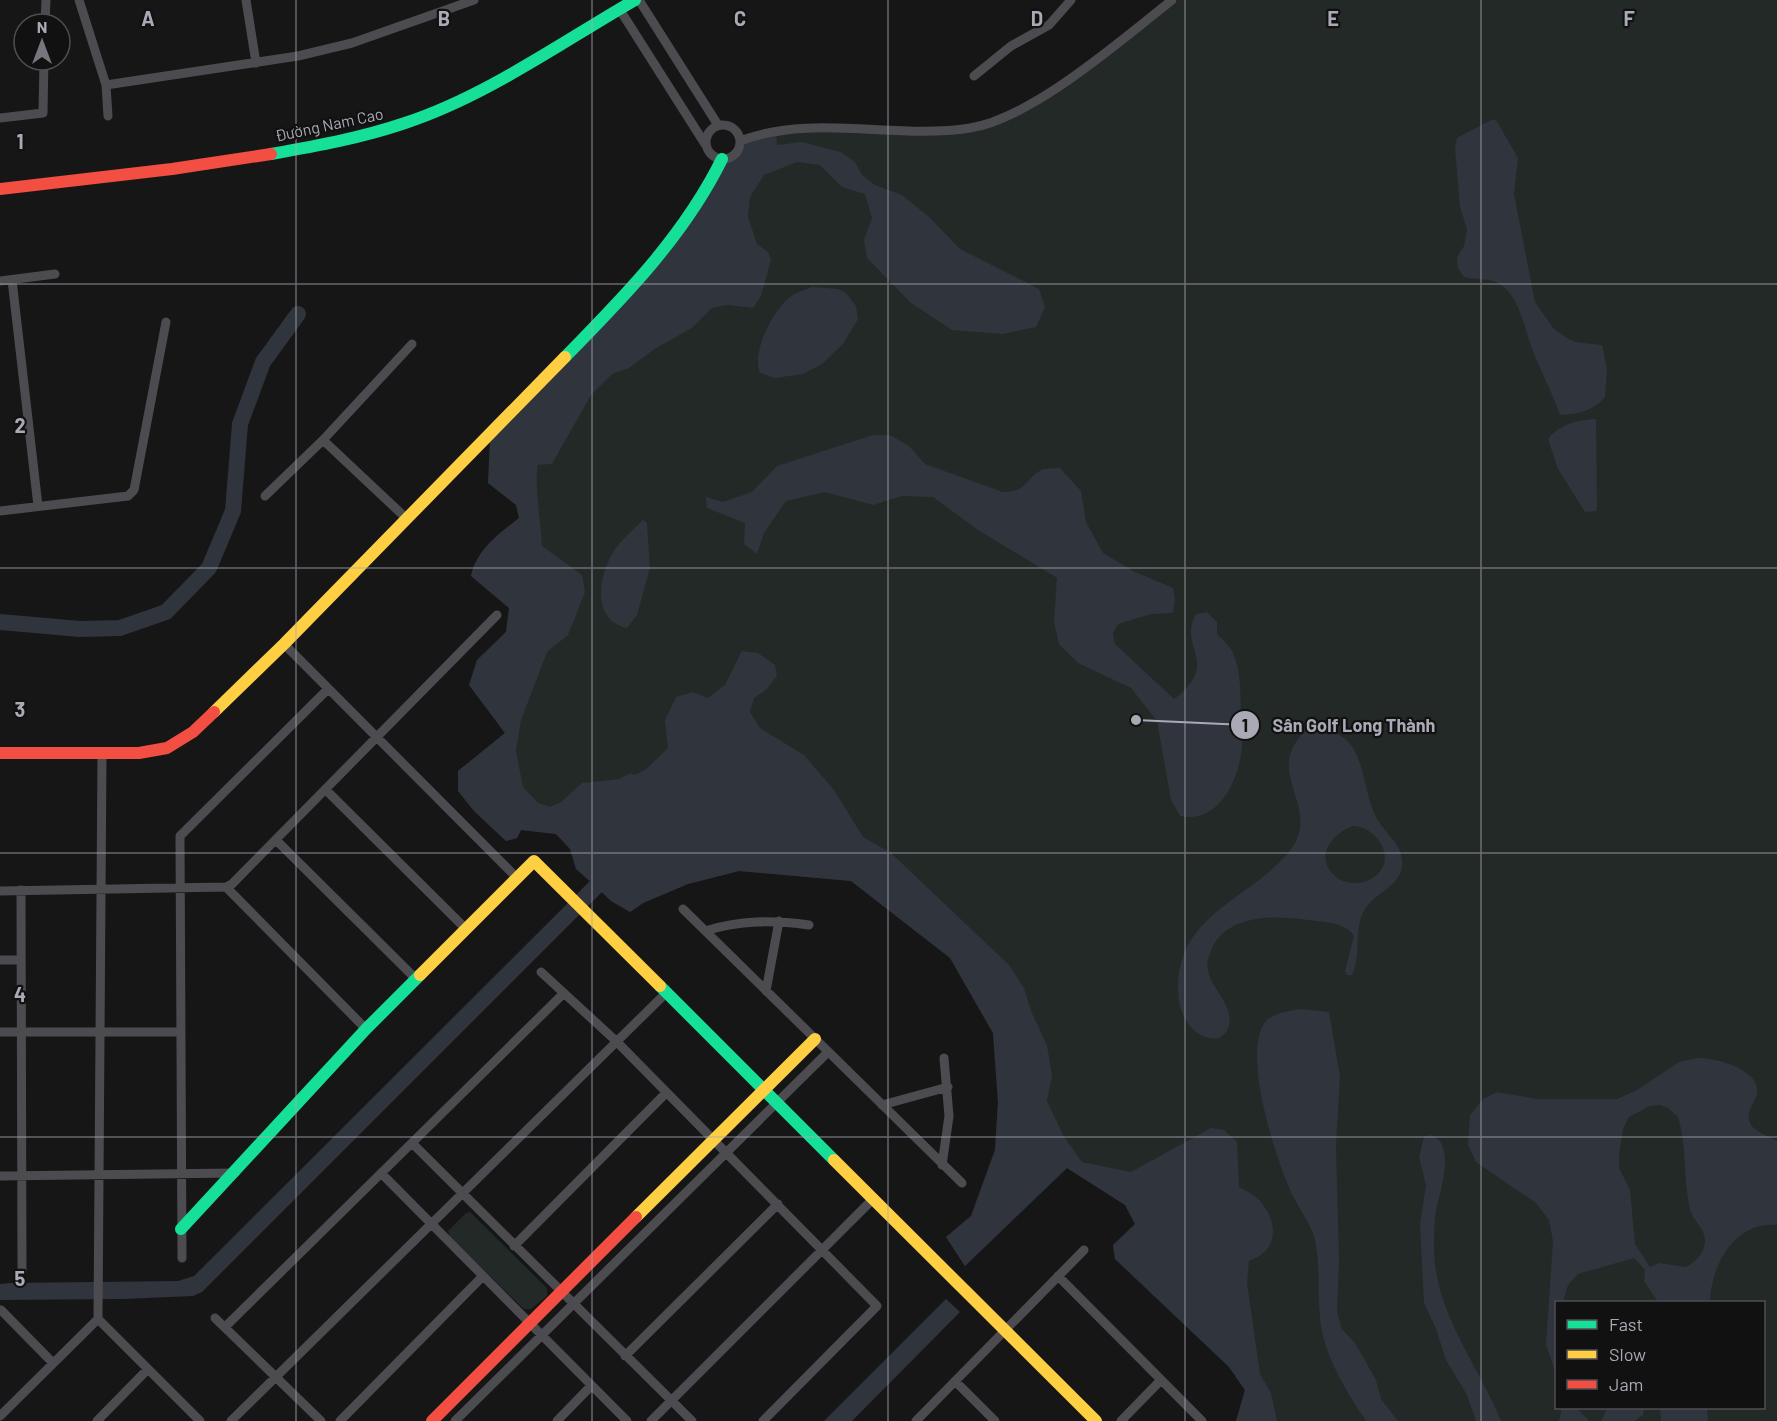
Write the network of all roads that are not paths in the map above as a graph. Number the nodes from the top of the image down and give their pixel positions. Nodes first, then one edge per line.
1 (79, 0) edge
2 (246, 0) edge
3 (474, 0) edge
4 (637, 0) edge
5 (1071, 0) edge
6 (1172, 0) edge
7 (620, 10) junction
8 (256, 63) junction
9 (44, 72) edge
10 (974, 76) dead end
11 (106, 85) junction
12 (108, 116) dead end
13 (0, 118) edge
14 (718, 125) junction
15 (740, 141) junction
16 (705, 144) junction
17 (722, 159) junction
18 (0, 189) edge
19 (56, 274) dead end
20 (12, 280) junction
21 (0, 281) edge
22 (166, 322) dead end
23 (412, 344) dead end
24 (323, 440) junction
25 (265, 496) dead end
26 (38, 506) junction
27 (0, 511) edge
28 (407, 519) junction
29 (497, 615) dead end
30 (284, 644) junction
31 (328, 689) junction
32 (376, 738) junction
33 (0, 753) edge
34 (102, 753) junction
35 (326, 790) junction
36 (276, 840) junction
37 (517, 878) junction
38 (180, 887) junction
39 (226, 887) junction
40 (101, 888) junction
41 (21, 890) junction
42 (0, 891) edge
43 (683, 909) dead end
44 (779, 921) junction
45 (809, 925) dead end
46 (466, 929) junction
47 (705, 931) junction
48 (0, 960) edge
49 (21, 960) junction
50 (541, 972) dead end
51 (416, 979) junction
52 (766, 991) junction
53 (564, 993) junction
54 (666, 993) junction
55 (366, 1029) junction
56 (0, 1032) edge
57 (21, 1032) junction
58 (100, 1032) junction
59 (181, 1032) junction
60 (815, 1039) junction
61 (616, 1041) junction
62 (828, 1052) junction
63 (944, 1058) dead end
64 (948, 1087) junction
65 (763, 1089) junction
66 (666, 1093) junction
67 (776, 1103) junction
68 (882, 1105) junction
69 (713, 1140) junction
70 (412, 1143) junction
71 (725, 1152) junction
72 (942, 1165) junction
73 (235, 1173) junction
74 (381, 1173) junction
75 (181, 1174) junction
76 (99, 1175) junction
77 (0, 1176) edge
78 (21, 1176) junction
79 (962, 1183) dead end
80 (462, 1193) junction
81 (873, 1199) junction
82 (778, 1204) junction
83 (431, 1224) junction
84 (182, 1229) junction
85 (514, 1245) junction
86 (822, 1249) junction
87 (1084, 1250) dead end
88 (182, 1258) dead end
89 (22, 1271) dead end
90 (1058, 1276) junction
91 (482, 1277) junction
92 (560, 1292) junction
93 (572, 1305) junction
94 (1, 1310) edge
95 (98, 1316) junction
96 (215, 1318) dead end
97 (528, 1324) junction
98 (225, 1327) junction
99 (1005, 1330) junction
100 (540, 1336) junction
101 (625, 1356) junction
102 (53, 1363) junction
103 (148, 1369) junction
104 (276, 1376) junction
105 (1161, 1380) junction
106 (955, 1381) junction
107 (591, 1386) junction
108 (671, 1401) junction
109 (0, 1415) edge
110 (97, 1421) edge
111 (200, 1421) edge
112 (231, 1421) edge
113 (321, 1421) edge
114 (340, 1421) edge
115 (432, 1421) edge
116 (455, 1421) edge
117 (558, 1421) edge
118 (627, 1421) edge
119 (651, 1421) edge
120 (692, 1421) edge
121 (763, 1421) edge
122 (915, 1421) edge
123 (995, 1421) edge
124 (1096, 1421) edge
125 (1121, 1421) edge
126 (1202, 1421) edge

1 - 11 street
2 - 8 street
3 - 8 street
4 - 7 street, Đường Nam Cao
4 - 14 street
5 - 10 street
6 - 15 street
7 - 16 street
7 - 18 street, Đường Nam Cao
8 - 11 street
9 - 13 street
11 - 12 street
14 - 15 street
14 - 16 street
15 - 17 street
16 - 17 street
17 - 28 street
19 - 20 street
20 - 21 street
20 - 26 street
22 - 26 street
23 - 24 street
24 - 25 street
24 - 28 street
26 - 27 street
28 - 30 street
29 - 32 street
30 - 31 street
30 - 34 street
31 - 32 street
31 - 38 street
32 - 35 street
32 - 37 street
33 - 34 street
34 - 40 street
35 - 36 street
35 - 46 street
36 - 39 street
36 - 51 street
37 - 46 street
37 - 54 street
38 - 39 street
38 - 40 street
38 - 59 street
39 - 55 street
40 - 41 street
40 - 58 street
41 - 42 street
41 - 49 street
43 - 47 street
44 - 45 street
44 - 47 street
44 - 52 street
46 - 51 street
47 - 52 street
48 - 49 street
49 - 57 street
50 - 53 street
51 - 55 street
52 - 60 street
53 - 61 street
53 - 70 street
54 - 61 street
54 - 65 street
55 - 73 street
56 - 57 street
57 - 58 street
57 - 78 street
58 - 59 street
58 - 76 street
59 - 75 street
60 - 62 street
60 - 65 street
61 - 66 street
61 - 80 street
62 - 67 street
62 - 68 street
63 - 64 street
64 - 68 street
64 - 72 street
65 - 67 street
65 - 69 street
66 - 69 street
66 - 85 street
67 - 71 street
67 - 81 street
68 - 72 street
69 - 71 street
69 - 92 street
70 - 74 street
70 - 80 street
71 - 82 street
71 - 93 street
72 - 79 street
73 - 75 street
73 - 84 street
74 - 83 street
74 - 98 street
75 - 76 street
75 - 84 street
76 - 78 street
76 - 95 street
77 - 78 street
78 - 89 street
80 - 83 street
80 - 85 street
81 - 86 street
81 - 99 street
82 - 86 street
82 - 101 street
83 - 91 street
83 - 104 street
84 - 88 street
85 - 92 street
86 - 108 street
86 - 121 street
87 - 90 street
90 - 99 street
90 - 105 street
91 - 97 street
91 - 114 street
92 - 93 street
92 - 97 street
93 - 100 street
93 - 101 street
94 - 102 street
95 - 102 street
95 - 103 street
96 - 98 street
97 - 100 street
97 - 115 street
98 - 104 street
99 - 106 street
99 - 124 street
100 - 107 street
100 - 116 street
101 - 108 street
102 - 109 street
103 - 110 street
103 - 111 street
104 - 112 street
104 - 113 street
105 - 125 street
105 - 126 street
106 - 122 street
106 - 123 street
107 - 117 street
107 - 118 street
108 - 119 street
108 - 120 street

